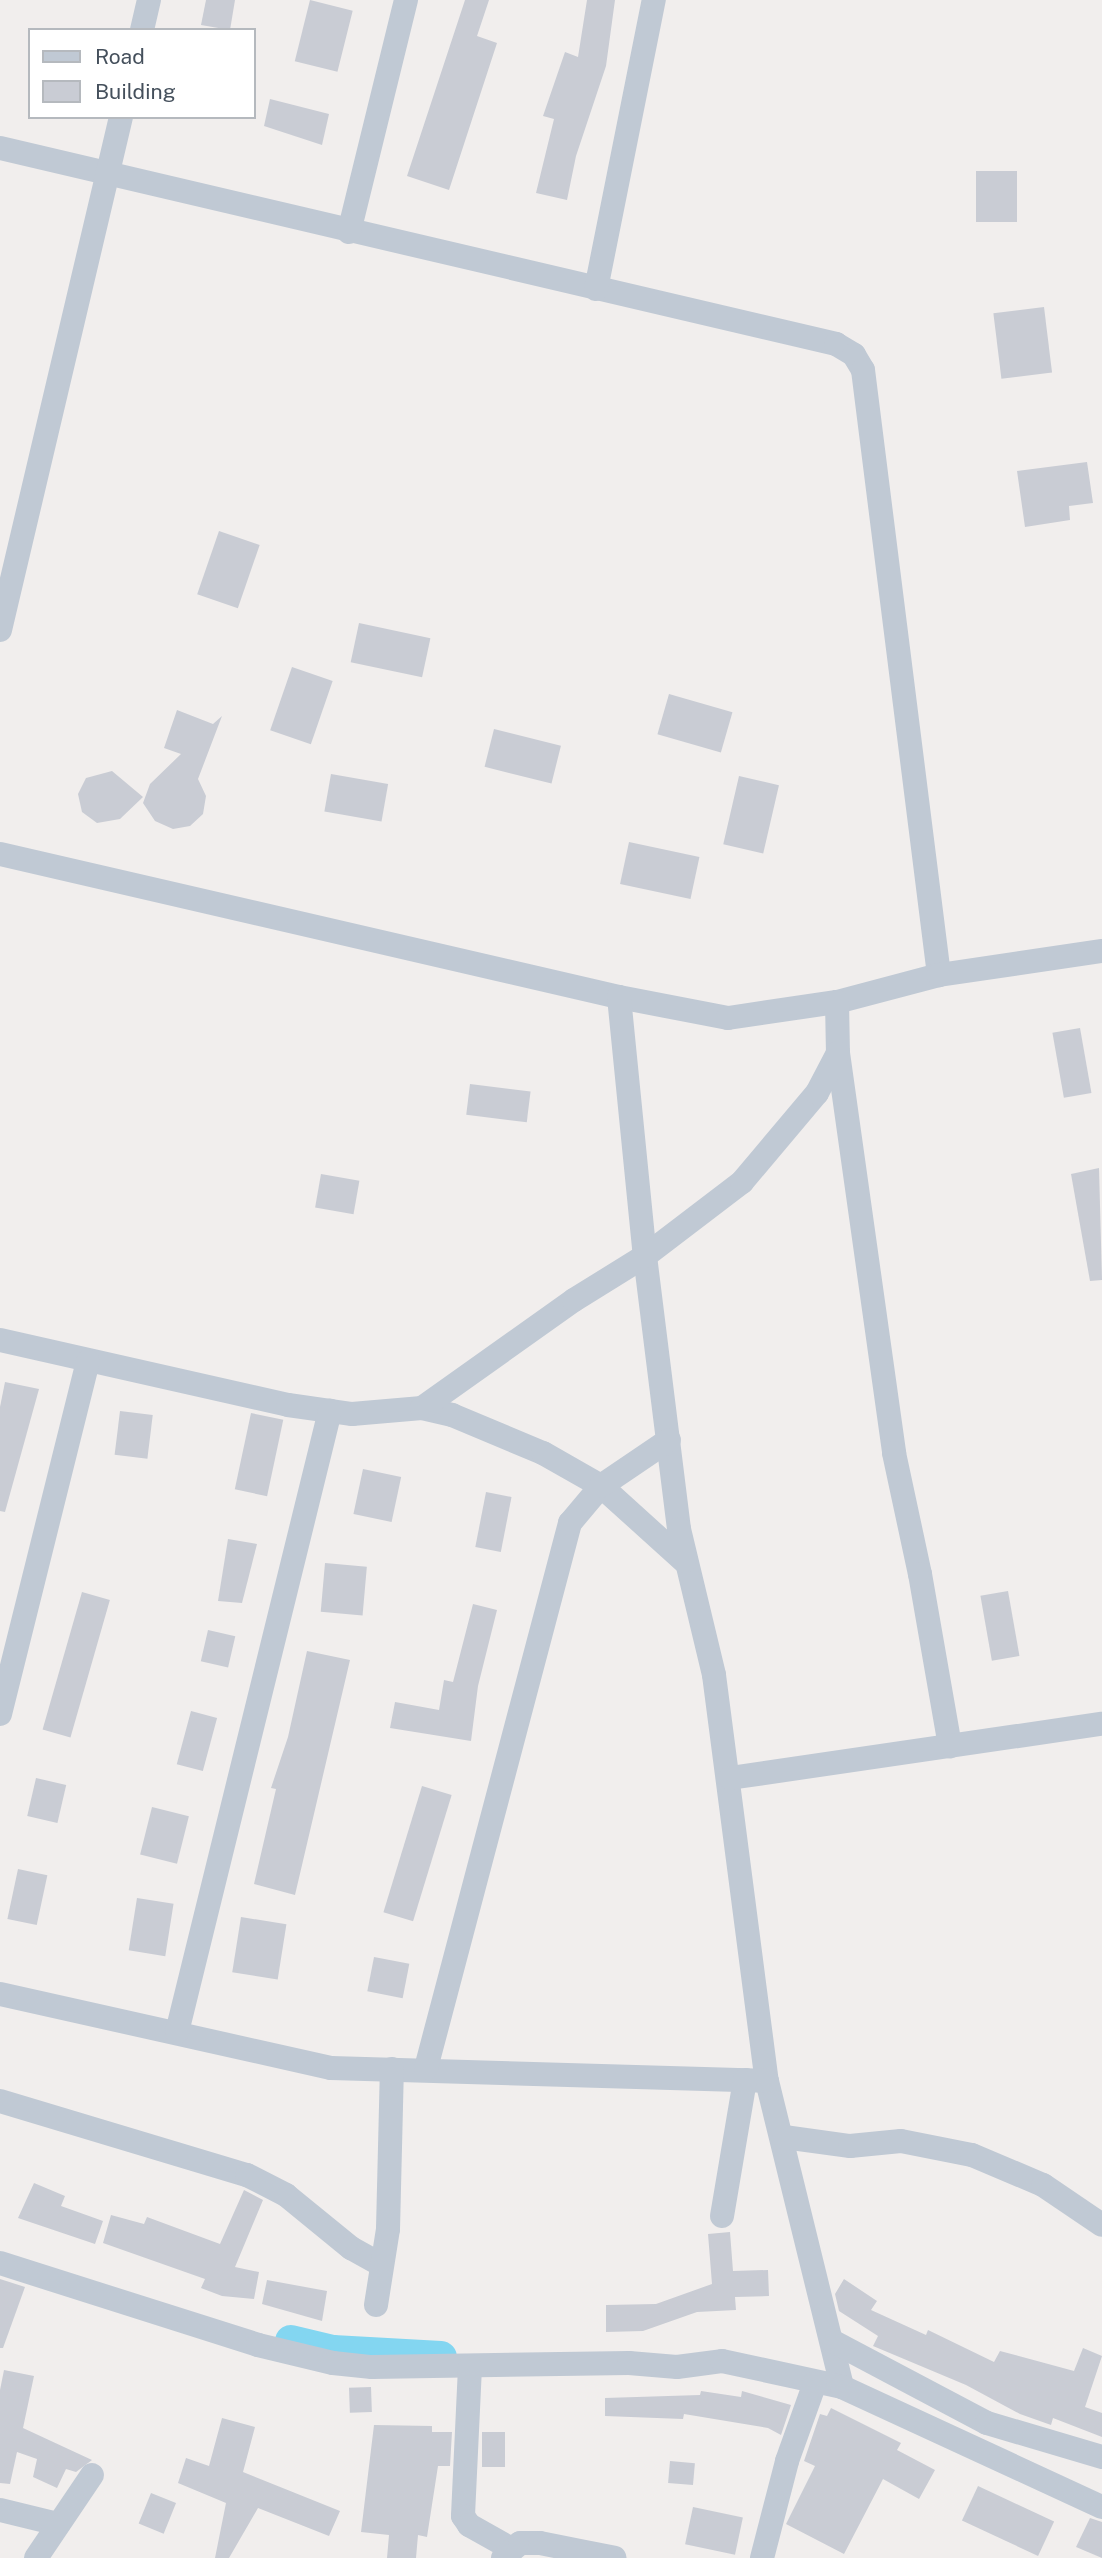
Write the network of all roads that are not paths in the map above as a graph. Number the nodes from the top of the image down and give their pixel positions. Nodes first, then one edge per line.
1 (149, 0) edge
2 (406, 0) edge
3 (653, 0) edge
4 (142, 28) edge
5 (121, 119) edge
6 (0, 148) edge
7 (107, 177) junction
8 (349, 232) junction
9 (596, 289) junction
10 (0, 630) edge
11 (0, 854) edge
12 (1102, 951) edge
13 (939, 975) junction
14 (619, 997) junction
15 (837, 1002) junction
16 (838, 1053) junction
17 (645, 1256) junction
18 (0, 1340) edge
19 (88, 1362) junction
20 (422, 1408) junction
21 (330, 1411) junction
22 (669, 1440) junction
23 (601, 1486) junction
24 (684, 1561) junction
25 (0, 1714) edge
26 (1102, 1724) edge
27 (950, 1746) junction
28 (730, 1778) junction
29 (0, 1994) edge
30 (177, 2032) junction
31 (426, 2068) junction
32 (392, 2069) junction
33 (756, 2081) junction
34 (0, 2101) edge
35 (784, 2137) junction
36 (723, 2216) dead end
37 (1102, 2225) edge
38 (0, 2263) edge
39 (382, 2265) junction
40 (376, 2305) dead end
41 (833, 2346) junction
42 (470, 2367) junction
43 (815, 2383) junction
44 (842, 2387) junction
45 (1102, 2457) edge
46 (92, 2475) dead end
47 (1102, 2507) edge
48 (0, 2510) edge
49 (58, 2524) junction
50 (507, 2553) edge
51 (36, 2558) edge
52 (615, 2558) edge
53 (761, 2558) edge

1 - 4 street
2 - 8 street
3 - 9 street
5 - 7 street
6 - 7 street
7 - 8 street
7 - 10 street
8 - 9 street
9 - 13 street
11 - 14 street
12 - 13 street
13 - 15 street
14 - 15 street
14 - 17 street
15 - 16 street
16 - 17 street
16 - 27 street
17 - 20 street
17 - 22 street
18 - 19 street
19 - 21 street
19 - 25 street
20 - 21 street
20 - 23 street
21 - 30 street
22 - 23 street
22 - 24 street
23 - 24 street
23 - 31 street
24 - 28 street
26 - 27 street
27 - 28 street
28 - 33 street
29 - 30 street
30 - 32 street
31 - 32 street
31 - 33 street
32 - 39 street
33 - 35 street
33 - 36 street
34 - 39 street
35 - 37 street
35 - 41 street
38 - 42 street
39 - 40 street
41 - 44 street
41 - 45 street
42 - 43 street
42 - 50 street
43 - 44 street
43 - 53 street
44 - 47 street
46 - 49 street
48 - 49 street
49 - 51 street
50 - 52 street

